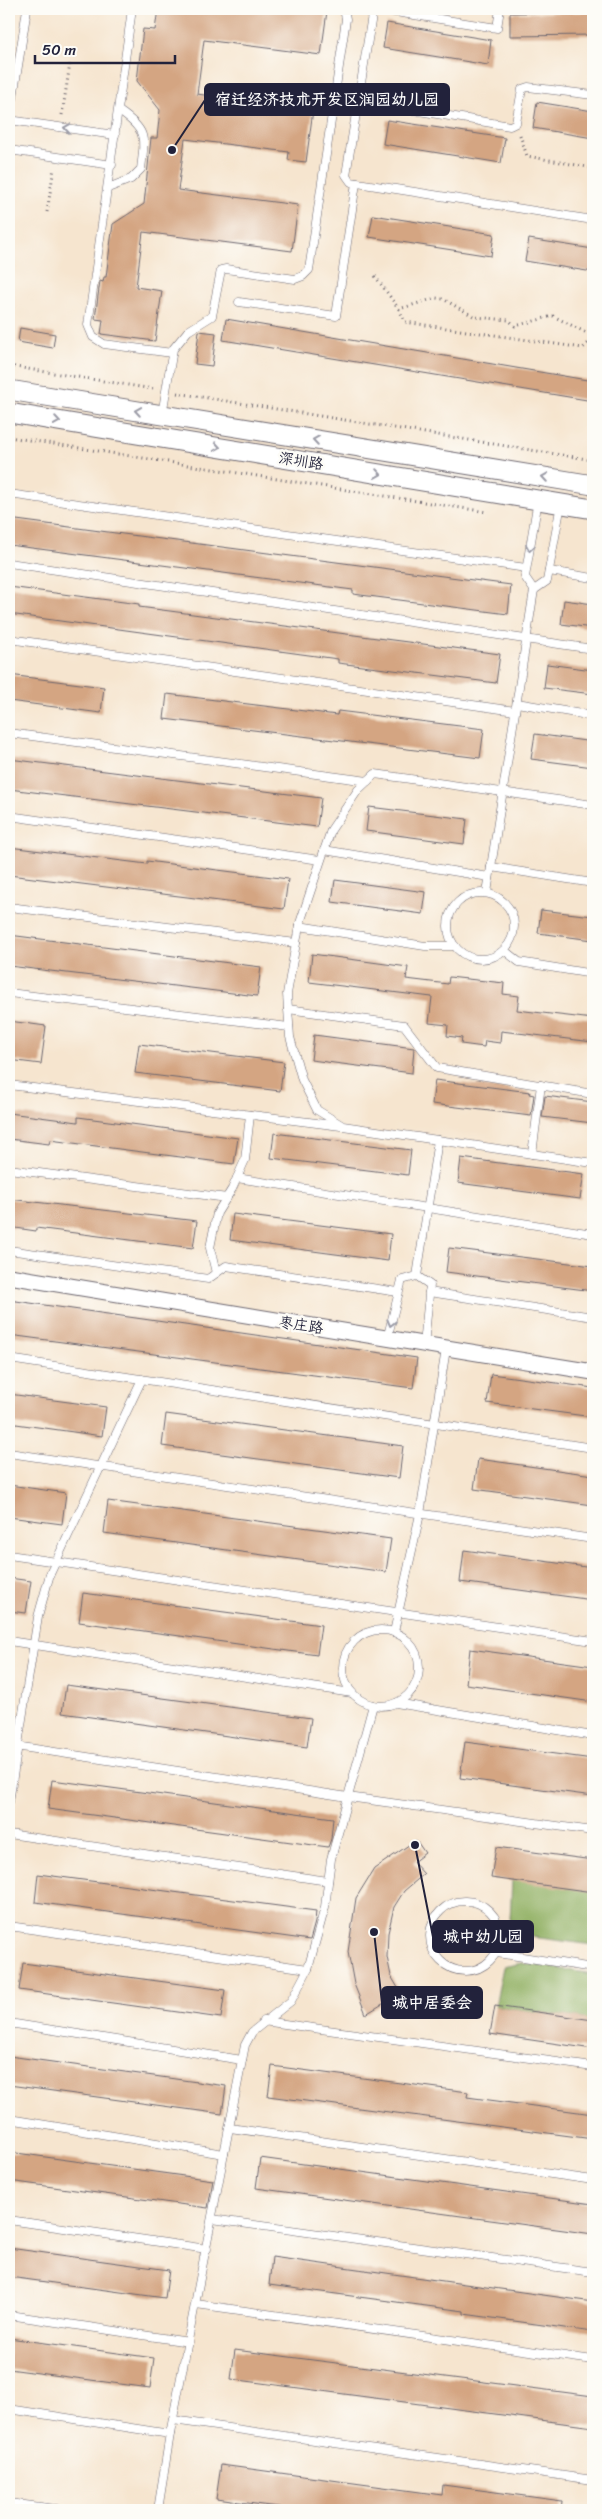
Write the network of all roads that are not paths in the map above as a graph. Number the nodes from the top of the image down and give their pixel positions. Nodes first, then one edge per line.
1 (27, 9) edge
2 (132, 9) edge
3 (344, 9) edge
4 (374, 9) edge
5 (500, 9) edge
6 (593, 96) edge
7 (358, 101) junction
8 (119, 110) junction
9 (9, 122) edge
10 (115, 136) junction
11 (9, 150) edge
12 (112, 165) junction
13 (356, 183) junction
14 (108, 188) junction
15 (593, 220) edge
16 (239, 302) dead end
17 (172, 353) junction
18 (9, 390) edge
19 (9, 413) edge
20 (162, 415) junction
21 (593, 485) edge
22 (9, 494) edge
23 (538, 500) junction
24 (561, 504) junction
25 (593, 509) edge
26 (9, 562) edge
27 (526, 568) junction
28 (549, 571) junction
29 (593, 578) edge
30 (534, 590) junction
31 (527, 638) junction
32 (9, 639) edge
33 (593, 649) edge
34 (516, 707) junction
35 (593, 716) edge
36 (9, 733) edge
37 (368, 781) junction
38 (503, 792) junction
39 (593, 805) edge
40 (9, 816) edge
41 (324, 850) junction
42 (320, 860) junction
43 (491, 867) junction
44 (489, 877) junction
45 (593, 883) edge
46 (487, 894) junction
47 (9, 907) edge
48 (299, 926) junction
49 (296, 943) junction
50 (455, 946) junction
51 (504, 950) junction
52 (593, 974) edge
53 (9, 993) edge
54 (288, 1009) junction
55 (289, 1027) junction
56 (9, 1085) edge
57 (541, 1085) junction
58 (593, 1094) edge
59 (250, 1115) junction
60 (344, 1126) junction
61 (438, 1140) junction
62 (532, 1154) junction
63 (593, 1163) edge
64 (9, 1169) edge
65 (237, 1178) junction
66 (226, 1198) junction
67 (428, 1208) junction
68 (593, 1234) edge
69 (9, 1250) edge
70 (216, 1273) junction
71 (9, 1276) edge
72 (418, 1276) junction
73 (398, 1292) junction
74 (429, 1292) junction
75 (593, 1317) edge
76 (387, 1339) junction
77 (424, 1345) junction
78 (446, 1349) junction
79 (9, 1359) edge
80 (593, 1372) edge
81 (142, 1379) junction
82 (434, 1423) junction
83 (593, 1448) edge
84 (9, 1453) edge
85 (101, 1467) junction
86 (420, 1514) junction
87 (593, 1539) edge
88 (9, 1555) edge
89 (55, 1562) junction
90 (398, 1612) junction
91 (394, 1632) junction
92 (9, 1641) edge
93 (593, 1641) edge
94 (33, 1645) junction
95 (352, 1693) junction
96 (396, 1703) junction
97 (373, 1705) junction
98 (593, 1736) edge
99 (9, 1744) edge
100 (17, 1746) junction
101 (348, 1797) junction
102 (9, 1802) edge
103 (593, 1831) edge
104 (9, 1834) edge
105 (328, 1881) junction
106 (9, 1926) edge
107 (497, 1953) junction
108 (593, 1968) edge
109 (308, 1969) junction
110 (263, 2021) junction
111 (9, 2023) edge
112 (242, 2060) junction
113 (593, 2067) edge
114 (9, 2119) edge
115 (230, 2128) junction
116 (224, 2154) junction
117 (593, 2180) edge
118 (212, 2219) junction
119 (9, 2220) edge
120 (207, 2249) junction
121 (593, 2272) edge
122 (196, 2304) junction
123 (9, 2315) edge
124 (189, 2342) junction
125 (593, 2360) edge
126 (9, 2409) edge
127 (173, 2420) junction
128 (170, 2434) junction
129 (593, 2480) edge
130 (9, 2503) edge
131 (64, 2510) edge
132 (158, 2510) edge

1 - 9 lane
2 - 8 lane
3 - 17 lane
4 - 5 lane
4 - 7 lane
6 - 7 lane
7 - 13 lane
8 - 10 lane
8 - 14 lane
10 -> 9 lane
10 - 12 lane
11 - 12 lane
12 - 14 lane
13 - 15 lane
13 - 16 lane
14 - 17 lane
17 - 20 lane
20 -> 18 street, 深圳路
19 -> 23 street, 深圳路
21 -> 20 street, 深圳路
22 - 27 lane
23 - 24 street, 深圳路
23 -> 27 lane
24 - 25 street, 深圳路
24 - 28 lane
26 - 31 lane
27 - 30 lane
28 - 29 lane
28 - 30 lane
30 - 31 lane
31 - 33 lane
31 - 34 lane
32 - 34 lane
34 - 35 lane
34 - 38 lane
36 - 37 lane
37 - 38 lane
37 - 41 lane
38 - 39 lane
38 - 43 lane
40 - 42 lane
41 - 42 lane
41 - 44 lane
42 - 48 lane
43 - 44 lane
43 - 45 lane
44 - 46 lane
46 - 50 lane
46 - 51 lane
47 - 49 lane
48 - 49 lane
48 - 50 lane
49 - 54 lane
50 - 51 lane
51 - 52 lane
53 - 55 lane
54 - 55 lane
54 - 57 lane
55 - 60 lane
56 - 59 lane
57 - 58 lane
57 - 62 lane
59 - 60 lane
59 - 65 lane
60 - 61 lane
61 - 62 lane
61 - 67 lane
62 - 63 lane
64 - 66 lane
65 - 66 lane
65 - 67 lane
66 - 70 lane
67 - 68 lane
67 - 72 lane
69 - 70 lane
70 - 73 lane
71 - 76 street, 枣庄路
72 - 73 lane
72 - 74 lane
73 -> 76 lane
74 - 75 lane
74 - 77 lane
76 - 77 street, 枣庄路
77 - 78 street, 枣庄路
78 - 80 street, 枣庄路
78 - 82 lane
79 - 81 lane
81 - 82 lane
81 - 85 lane
82 - 83 lane
82 - 86 lane
84 - 85 lane
85 - 86 lane
85 - 89 lane
86 - 87 lane
86 - 90 lane
88 - 89 lane
89 - 90 lane
89 - 94 lane
90 - 91 lane
90 - 93 lane
91 - 95 lane
91 - 96 lane
92 - 94 lane
94 - 95 lane
94 - 100 lane
95 - 97 lane
96 - 97 lane
96 - 98 lane
97 - 101 lane
99 - 100 lane
100 - 101 lane
100 - 102 lane
101 - 103 lane
101 - 105 lane
104 - 105 lane
105 - 109 lane
106 - 109 lane
107 - 107 lane
107 - 108 lane
109 - 110 lane
110 - 112 lane
110 - 113 lane
111 - 112 lane
112 - 115 lane
114 - 116 lane
115 - 116 lane
115 - 117 lane
116 - 118 lane
118 - 120 lane
118 - 121 lane
119 - 120 lane
120 - 122 lane
122 - 124 lane
122 - 125 lane
123 - 124 lane
124 - 127 lane
126 - 128 lane
127 - 128 lane
127 - 129 lane
128 - 132 lane
130 - 131 lane

